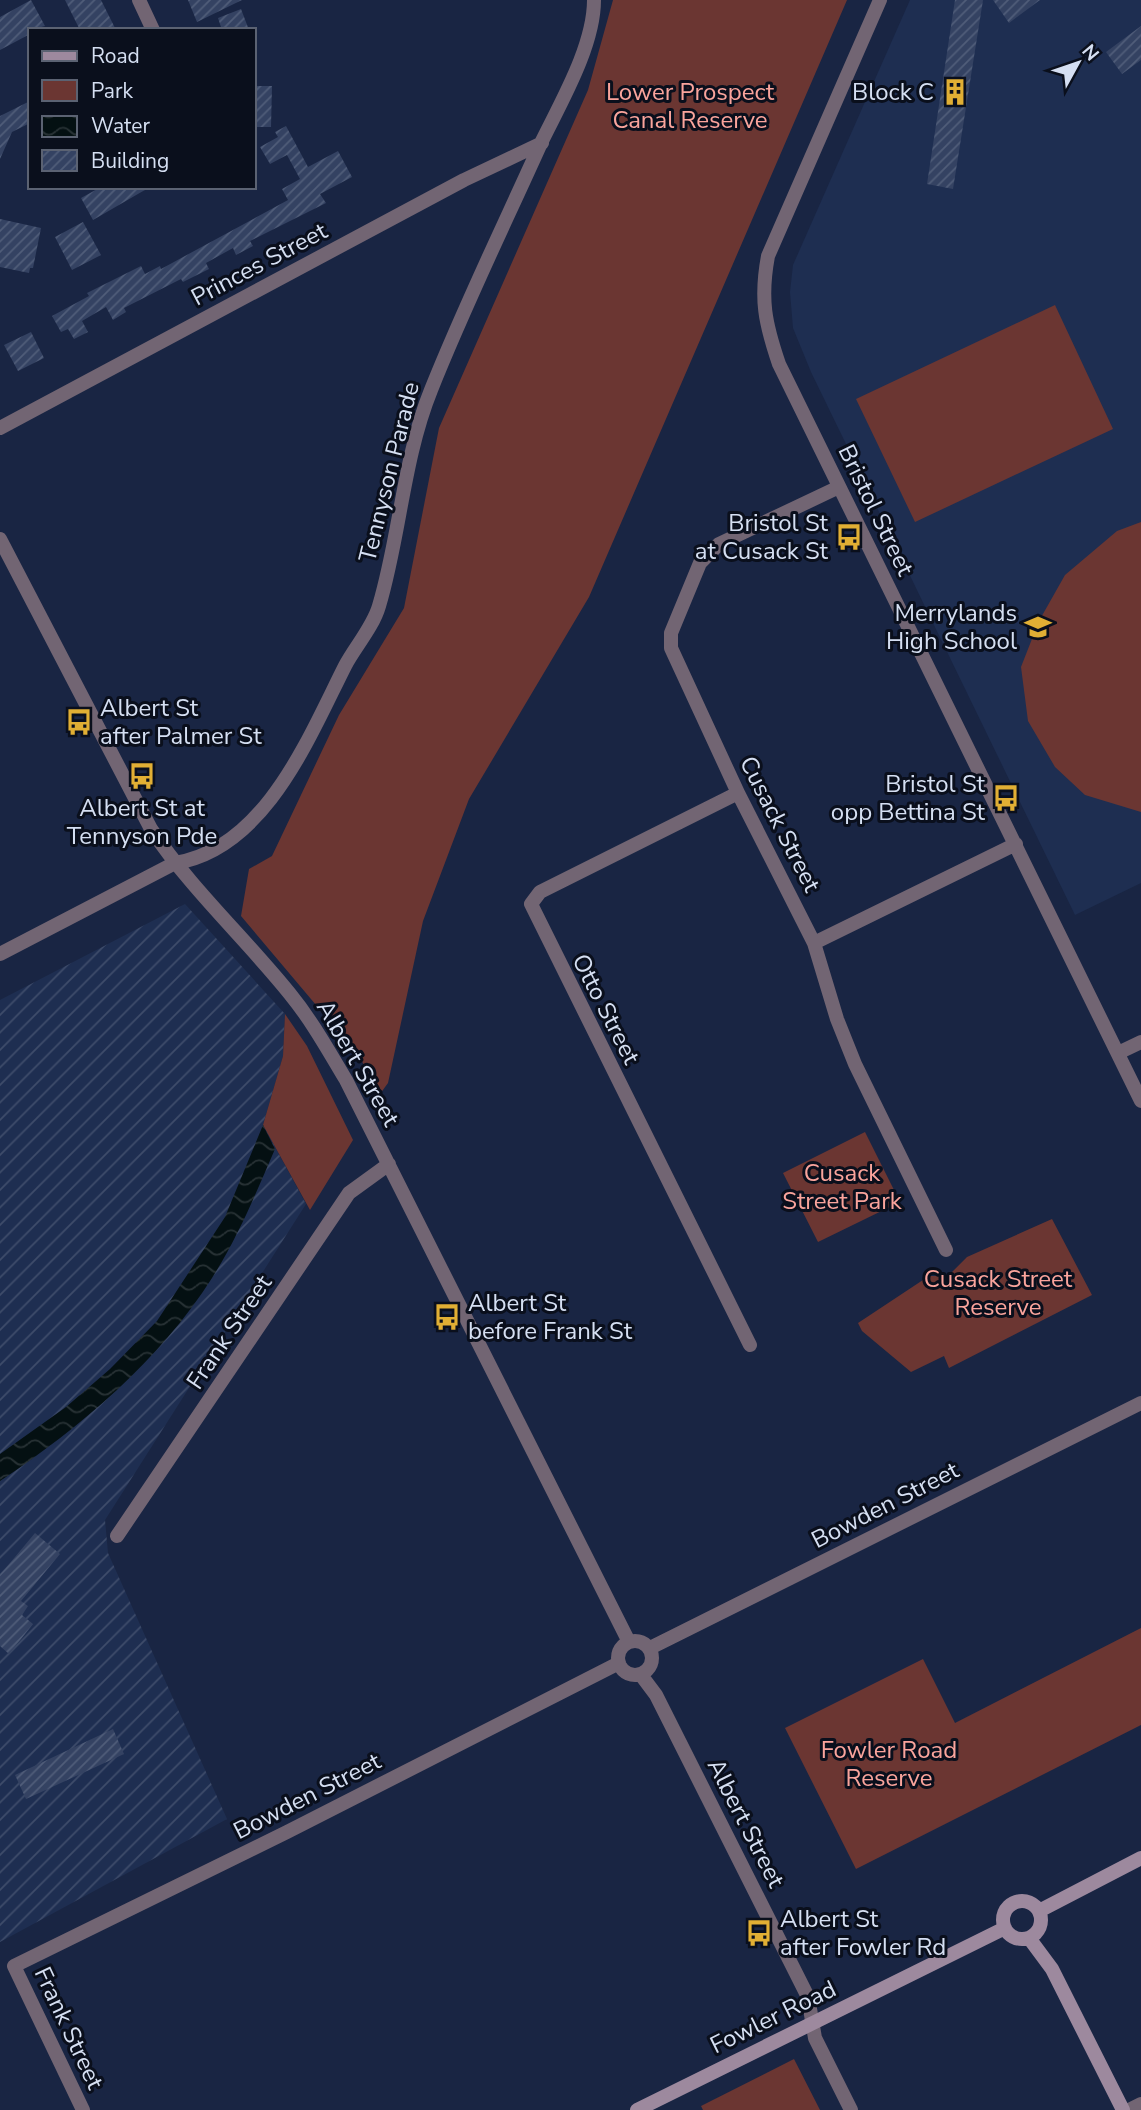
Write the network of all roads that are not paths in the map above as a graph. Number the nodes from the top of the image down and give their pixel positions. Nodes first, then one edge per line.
1 (139, 0) edge
2 (594, 0) edge
3 (880, 0) edge
4 (152, 28) edge
5 (542, 143) junction
6 (0, 428) edge
7 (839, 487) junction
8 (0, 538) edge
9 (738, 793) junction
10 (1016, 844) junction
11 (175, 863) junction
12 (814, 943) junction
13 (0, 954) edge
14 (1141, 1042) edge
15 (1118, 1054) junction
16 (1141, 1101) edge
17 (389, 1164) junction
18 (946, 1250) dead end
19 (750, 1345) dead end
20 (1141, 1403) edge
21 (117, 1536) dead end
22 (629, 1642) junction
23 (650, 1648) junction
24 (619, 1664) junction
25 (641, 1675) junction
26 (1141, 1858) edge
27 (1038, 1911) junction
28 (1005, 1928) junction
29 (1029, 1938) junction
30 (14, 1965) joint
31 (814, 2022) junction
32 (1141, 2104) edge
33 (83, 2110) edge
34 (637, 2110) edge
35 (851, 2110) edge
36 (1123, 2110) edge
37 (1129, 2110) edge

1 - 4 street
2 - 5 street, Tennyson Parade
3 - 7 street, Bristol Street
5 - 6 street, Princes Street
5 - 11 street, Tennyson Parade
7 - 9 street, Cusack Street
7 - 10 street, Bristol Street
8 - 11 street, Albert Street
9 - 12 street, Cusack Street
9 - 19 street, Otto Street
10 - 12 street
10 - 15 street, Bristol Street
11 - 13 street, Tennyson Parade
11 - 17 street, Albert Street
12 - 18 street, Cusack Street
14 - 15 street
15 - 16 street, Bristol Street
17 - 21 street, Frank Street
17 - 22 street, Albert Street
20 - 23 street, Bowden Street
22 - 23 street
22 - 24 street
23 - 25 street
24 - 25 street
24 - 30 street, Bowden Street
25 - 31 street, Albert Street
26 - 27 main road
27 - 28 main road
27 - 29 main road
28 - 29 main road
28 - 31 main road, Fowler Road
29 - 36 main road
30 - 33 street, Frank Street
31 - 34 main road, Fowler Road
31 - 35 street, Albert Street
32 - 37 street

